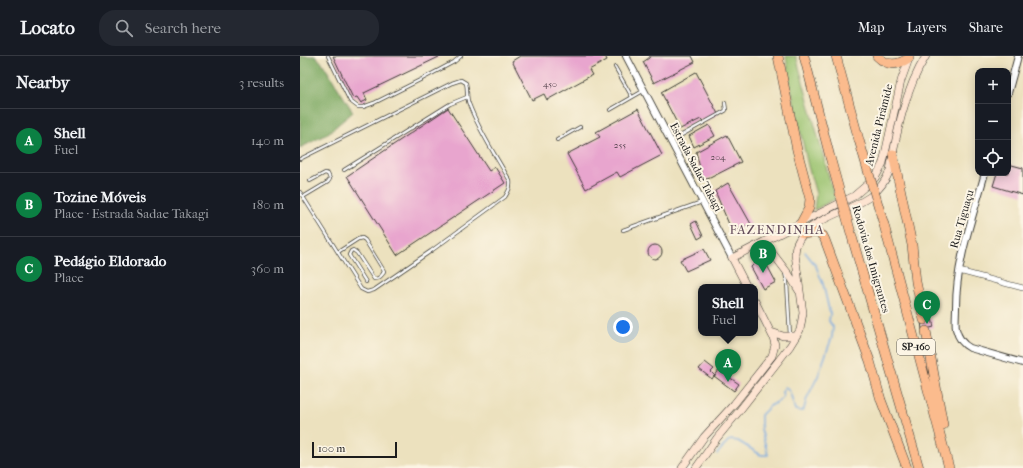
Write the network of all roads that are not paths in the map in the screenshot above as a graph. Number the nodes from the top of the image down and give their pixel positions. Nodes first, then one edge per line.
1 (328, 56) edge
2 (460, 56) edge
3 (626, 56) edge
4 (778, 56) edge
5 (804, 56) edge
6 (836, 56) edge
7 (877, 56) edge
8 (926, 56) edge
9 (1018, 56) edge
10 (910, 57) edge
11 (615, 67) dead end
12 (1011, 82) edge
13 (644, 91) junction
14 (467, 97) junction
15 (632, 98) junction
16 (725, 103) dead end
17 (610, 110) dead end
18 (580, 127) dead end
19 (557, 140) dead end
20 (670, 142) junction
21 (893, 154) junction
22 (300, 159) edge
23 (344, 170) dead end
24 (984, 176) edge
25 (310, 181) dead end
26 (300, 192) edge
27 (303, 197) junction
28 (702, 202) junction
29 (800, 223) junction
30 (623, 230) dead end
31 (803, 234) junction
32 (764, 242) junction
33 (338, 252) junction
34 (732, 258) junction
35 (783, 266) junction
36 (959, 271) junction
37 (366, 282) dead end
38 (745, 284) edge
39 (1023, 288) edge
40 (801, 295) junction
41 (758, 307) edge
42 (924, 320) dead end
43 (926, 331) dead end
44 (771, 332) junction
45 (793, 336) junction
46 (1023, 363) edge
47 (682, 468) edge
48 (696, 468) edge
49 (906, 468) edge
50 (919, 468) edge
51 (949, 468) edge

1 - 2 lane
3 - 13 street, Estrada Sadae Takagi
4 - 29 highway
5 - 50 highway, Rodovia dos Imigrantes / SP-160, bridge
6 - 51 highway, Rodovia dos Imigrantes / SP-160, bridge
7 - 10 highway
8 - 21 main road, Avenida Pirâmide
9 - 12 street
10 - 29 main road, Avenida Pirâmide
11 - 15 lane
13 - 15 lane
13 - 20 street, Estrada Sadae Takagi
14 - 22 lane
14 - 23 lane
14 - 33 lane
15 - 17 lane
16 - 20 lane
18 - 19 lane
20 - 28 street, Estrada Sadae Takagi
21 - 31 main road, Avenida Pirâmide
21 - 42 highway
24 - 36 street, Rua Tiguaçu
25 - 27 lane
26 - 27 lane
27 - 33 lane
28 - 30 lane
28 - 34 street, Estrada Sadae Takagi
29 - 32 main road, Avenida Pirâmide
31 - 40 main road, Avenida Pirâmide
31 - 49 highway
32 - 34 main road, Avenida Pirâmide
32 - 35 main road
33 - 37 lane
34 - 38 main road, Estrada Sadae Takagi
35 - 40 main road
35 - 45 lane
36 - 39 street
36 - 46 street, Rua Tiguaçu
40 - 45 main road
41 - 44 main road
43 - 51 highway
44 - 45 main road
44 - 47 main road
45 - 48 main road

